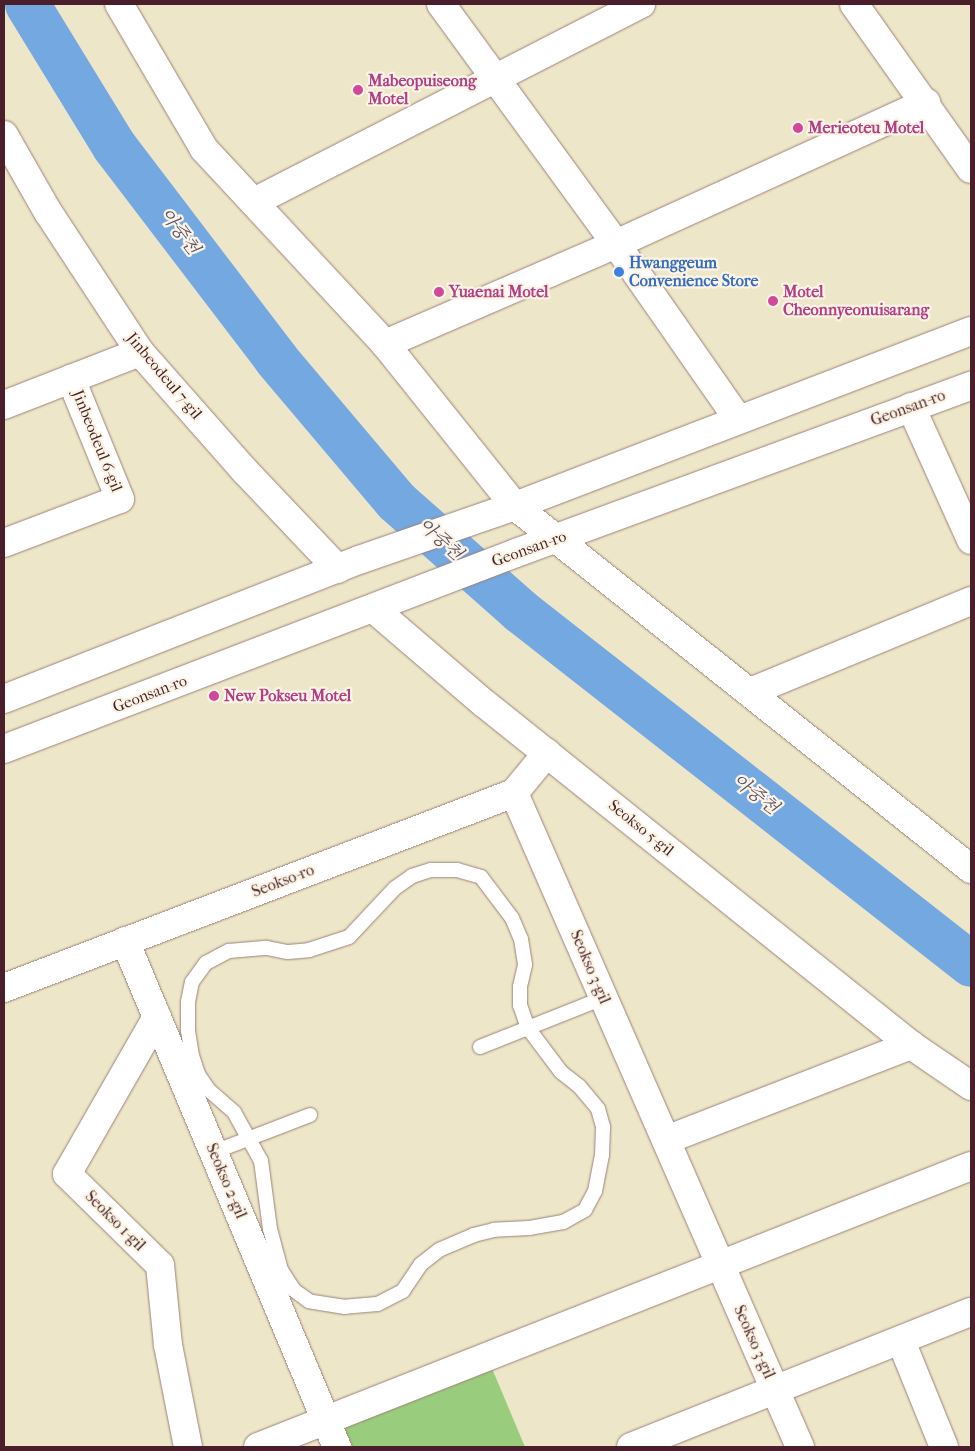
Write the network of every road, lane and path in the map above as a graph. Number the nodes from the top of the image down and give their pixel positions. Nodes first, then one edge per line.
1 (441, 4) edge
2 (641, 4) edge
3 (854, 4) edge
4 (122, 5) edge
5 (495, 78) junction
6 (926, 103) junction
7 (4, 135) edge
8 (971, 169) edge
9 (254, 202) junction
10 (616, 244) junction
11 (971, 331) edge
12 (385, 344) junction
13 (140, 352) junction
14 (71, 379) junction
15 (971, 386) edge
16 (4, 405) edge
17 (911, 407) junction
18 (738, 419) junction
19 (502, 510) junction
20 (556, 539) junction
21 (971, 540) edge
22 (4, 543) edge
23 (349, 564) junction
24 (971, 601) edge
25 (381, 605) junction
26 (750, 692) junction
27 (4, 699) edge
28 (4, 749) edge
29 (547, 753) junction
30 (514, 793) junction
31 (971, 869) edge
32 (125, 941) junction
33 (4, 988) edge
34 (603, 998) junction
35 (157, 1017) junction
36 (528, 1028) junction
37 (911, 1045) junction
38 (480, 1047) dead end
39 (971, 1086) edge
40 (310, 1114) dead end
41 (250, 1138) junction
42 (666, 1140) junction
43 (214, 1152) junction
44 (971, 1166) edge
45 (720, 1265) junction
46 (970, 1313) edge
47 (900, 1341) junction
48 (775, 1391) junction
49 (326, 1420) junction
50 (645, 1445) edge
51 (188, 1447) edge
52 (258, 1447) edge
53 (337, 1447) edge
54 (800, 1447) edge
55 (944, 1447) edge

1 - 5 street
2 - 5 street
3 - 6 street
4 - 9 street
5 - 9 street
5 - 10 street
6 - 8 street
6 - 10 street
7 - 13 street, Jinbeodeul 7-gil
9 - 12 street
10 - 12 street
10 - 18 street
11 - 18 street
12 - 19 street
13 - 14 street, Jinbeodeul 6-gil
13 - 23 street, Jinbeodeul 7-gil
14 - 16 street, Jinbeodeul 6-gil
14 - 22 street, Jinbeodeul 6-gil
15 - 17 street, Geonsan-ro
17 - 20 street, Geonsan-ro
17 - 21 street
18 - 19 street
19 - 20 street
19 - 23 street
20 - 25 street, Geonsan-ro
20 - 26 street
23 - 27 street
24 - 26 street
25 - 28 street, Geonsan-ro
25 - 29 street, Seokso 5-gil
26 - 31 street
29 - 30 street, Seokso-ro
29 - 37 street, Seokso 5-gil
30 - 32 street, Seokso-ro
30 - 34 street, Seokso 3-gil
32 - 33 street, Seokso-ro
32 - 35 street, Seokso 2-gil
34 - 36 lane
34 - 42 street, Seokso 3-gil
35 - 43 street, Seokso 2-gil
35 - 51 street, Seokso 1-gil
36 - 38 lane
36 - 41 lane
36 - 41 lane
37 - 39 street, Seokso 5-gil
37 - 42 street
40 - 41 lane
41 - 43 lane
42 - 45 street, Seokso 3-gil
43 - 49 street, Seokso 2-gil
44 - 45 street
45 - 48 street, Seokso 3-gil
45 - 49 street
46 - 47 street, Seokso 3-gil
47 - 48 street, Seokso 3-gil
47 - 55 street
48 - 50 street, Seokso 3-gil
48 - 54 street, Seokso 3-gil
49 - 52 street
49 - 53 street, Seokso 2-gil

